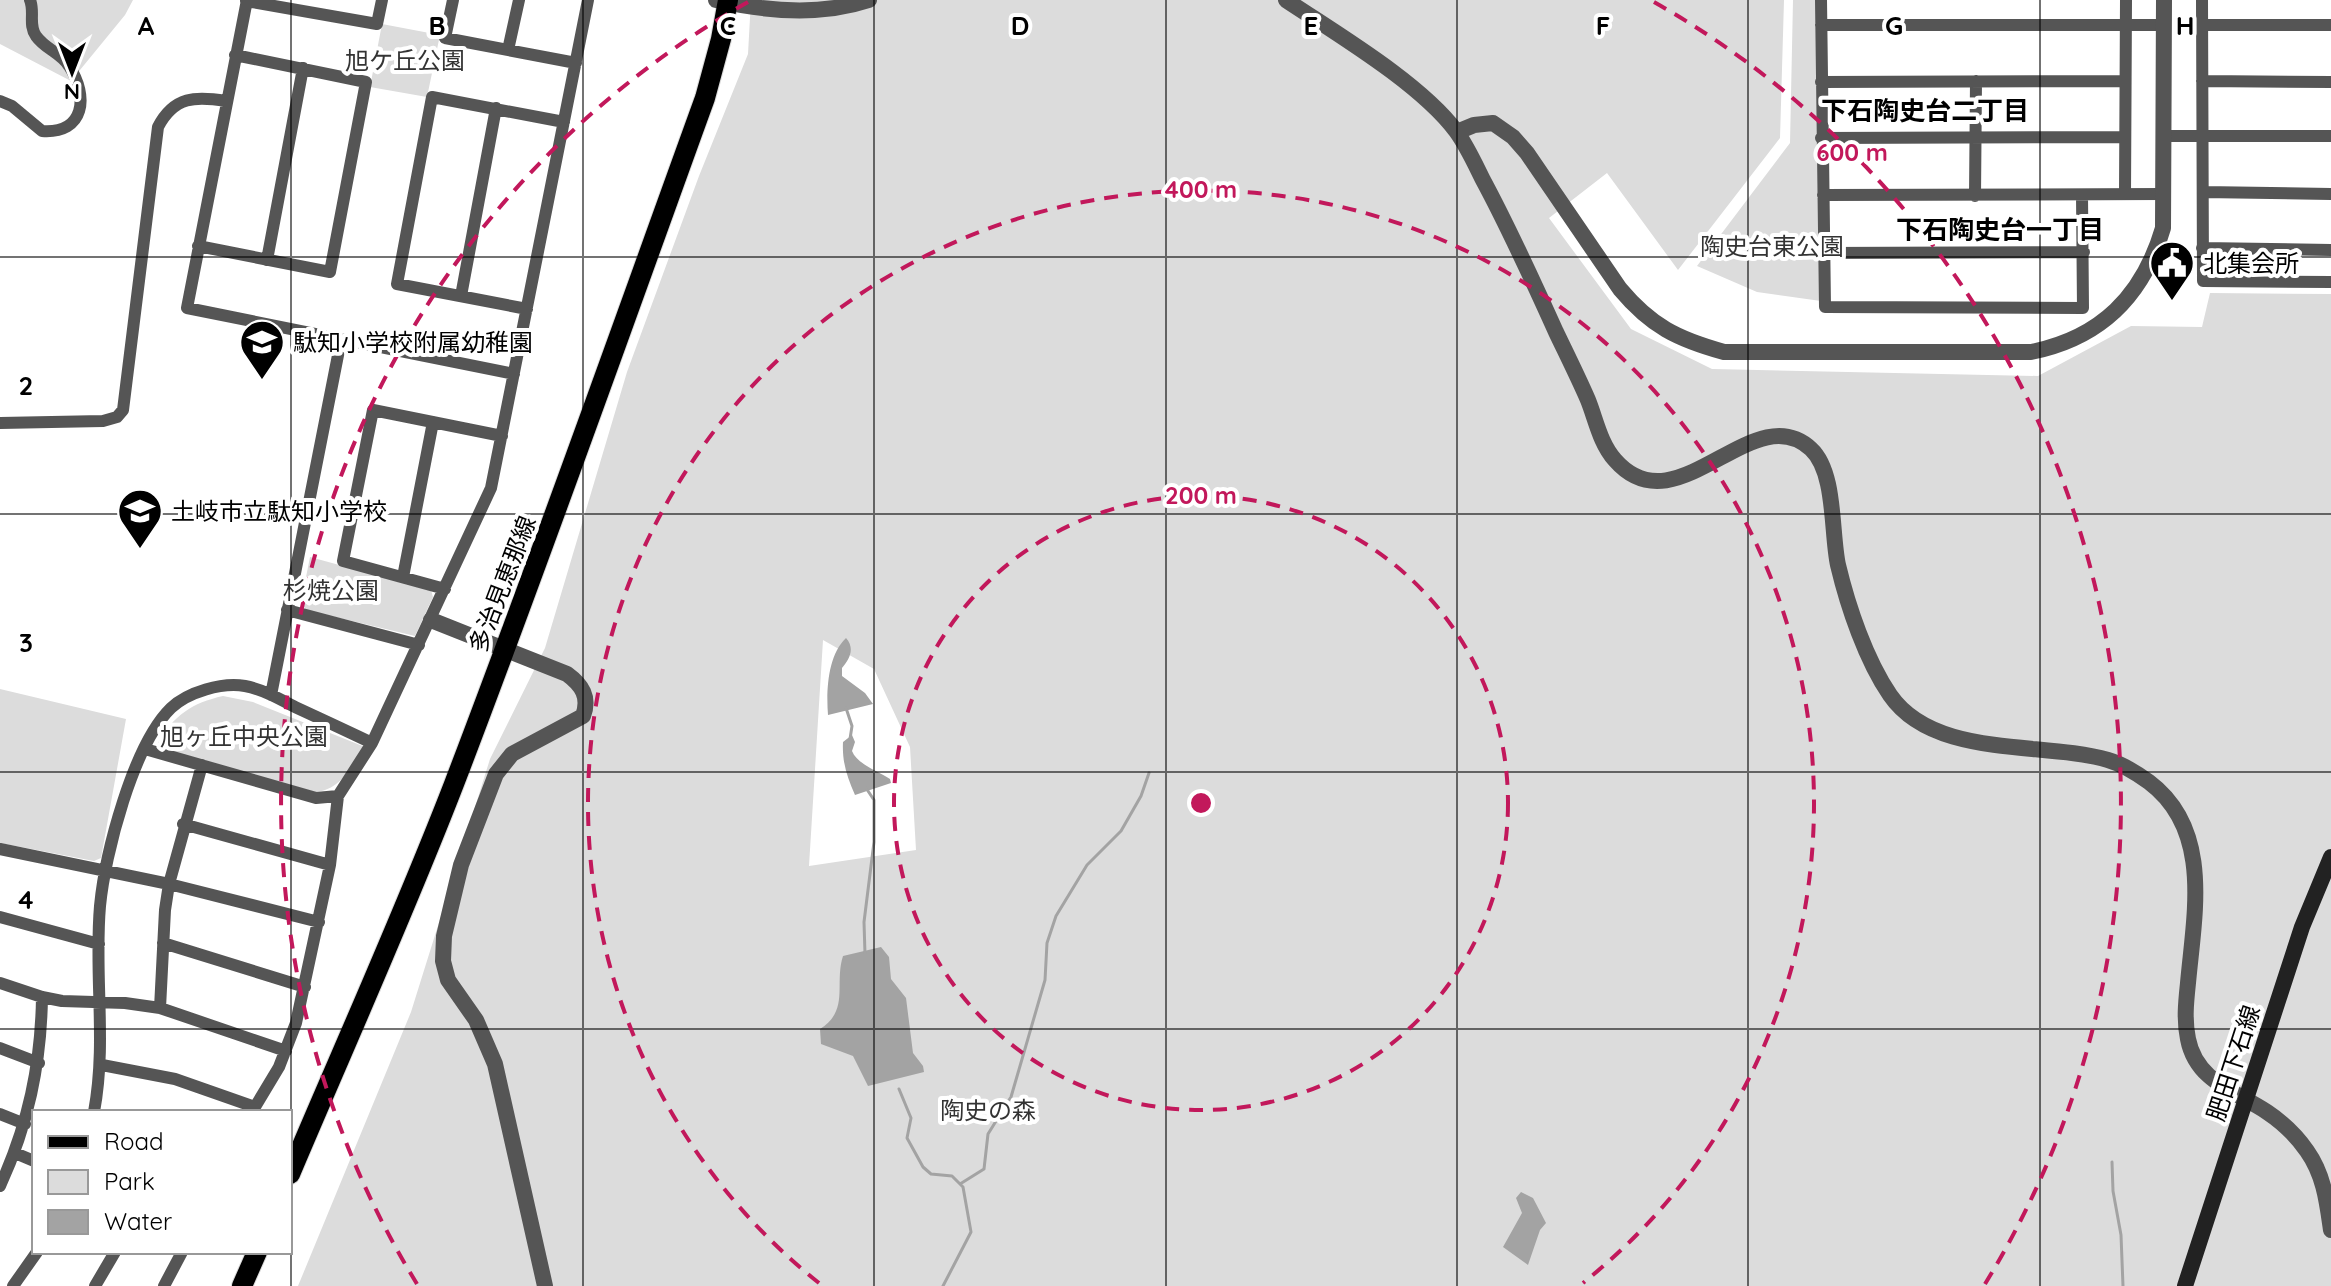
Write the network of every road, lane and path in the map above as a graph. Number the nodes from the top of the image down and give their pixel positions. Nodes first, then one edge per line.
1 (30, 0) edge
2 (246, 0) edge
3 (382, 0) edge
4 (453, 0) edge
5 (519, 0) edge
6 (588, 0) edge
7 (869, 0) edge
8 (1286, 0) edge
9 (1821, 0) edge
10 (2126, 0) edge
11 (2164, 0) edge
12 (2202, 0) edge
13 (724, 1) edge
14 (316, 6) edge
15 (1821, 25) junction
16 (2125, 25) junction
17 (2164, 25) junction
18 (2202, 25) junction
19 (2331, 25) edge
20 (508, 50) junction
21 (235, 55) junction
22 (576, 63) junction
23 (303, 68) junction
24 (1976, 81) junction
25 (2125, 81) junction
26 (2202, 81) junction
27 (1821, 82) junction
28 (2331, 82) edge
29 (0, 101) edge
30 (226, 101) junction
31 (496, 108) junction
32 (564, 122) junction
33 (1457, 132) junction
34 (2164, 136) junction
35 (2331, 136) edge
36 (2125, 137) junction
37 (2202, 137) junction
38 (1821, 138) junction
39 (1976, 138) junction
40 (2203, 192) junction
41 (2125, 194) junction
42 (2163, 194) junction
43 (2331, 194) edge
44 (1823, 195) junction
45 (2082, 195) junction
46 (1975, 196) junction
47 (198, 246) junction
48 (2202, 248) junction
49 (2331, 250) edge
50 (2084, 252) junction
51 (1823, 253) junction
52 (267, 260) junction
53 (2331, 282) edge
54 (461, 296) junction
55 (527, 309) junction
56 (341, 340) junction
57 (514, 374) junction
58 (433, 422) junction
59 (0, 423) edge
60 (502, 436) junction
61 (403, 577) junction
62 (445, 589) junction
63 (287, 610) junction
64 (431, 620) junction
65 (419, 645) junction
66 (505, 648) junction
67 (271, 695) junction
68 (372, 743) junction
69 (145, 749) junction
70 (202, 765) junction
71 (338, 796) junction
72 (183, 824) junction
73 (0, 849) edge
74 (2331, 857) edge
75 (330, 865) junction
76 (104, 872) junction
77 (169, 884) junction
78 (0, 917) edge
79 (319, 922) junction
80 (163, 943) junction
81 (99, 944) junction
82 (0, 983) edge
83 (305, 987) junction
84 (42, 997) junction
85 (101, 1002) junction
86 (160, 1008) junction
87 (0, 1048) edge
88 (286, 1051) junction
89 (39, 1063) junction
90 (102, 1065) junction
91 (2246, 1101) junction
92 (94, 1110) edge
93 (253, 1110) edge
94 (0, 1114) edge
95 (25, 1124) junction
96 (15, 1153) junction
97 (32, 1160) edge
98 (292, 1169) edge
99 (1, 1183) edge
100 (2331, 1230) edge
101 (36, 1254) edge
102 (114, 1254) edge
103 (181, 1254) edge
104 (256, 1254) edge
105 (13, 1286) edge
106 (95, 1286) edge
107 (164, 1286) edge
108 (242, 1286) edge
109 (545, 1286) edge
110 (2185, 1286) edge

1 - 29 street
2 - 14 street
2 - 21 street
3 - 14 street
4 - 20 street
5 - 20 street
6 - 22 street
7 - 13 street
8 - 33 street
9 - 15 street
10 - 16 street
11 - 17 street
12 - 18 street
13 - 66 main road, 多治見恵那線
15 - 16 street
15 - 27 street
16 - 17 street
16 - 25 street
17 - 34 street
18 - 19 street
18 - 26 street
20 - 22 street
21 - 23 street
21 - 30 street
22 - 32 street
23 - 52 street
23 - 52 street
24 - 25 street
24 - 27 street
24 - 39 street
25 - 36 street
26 - 28 street
26 - 37 street
27 - 38 street
30 - 47 street
30 - 59 street
31 - 32 street
31 - 54 street
31 - 54 street
32 - 55 street
33 - 42 street
33 - 91 street
34 - 37 street
34 - 42 street
35 - 37 street
36 - 39 street
36 - 41 street
37 - 40 street
38 - 39 street
38 - 44 street
39 - 46 street
40 - 43 street
40 - 48 street
41 - 42 street
41 - 45 street
44 - 46 street
44 - 51 street
45 - 46 street
45 - 50 street
47 - 52 street
47 - 56 street
48 - 49 street
48 - 53 street
50 - 51 street
50 - 51 street
54 - 55 street
55 - 57 street
56 - 57 street
56 - 63 street
57 - 60 street
58 - 60 street
58 - 61 street
58 - 61 street
60 - 62 street
61 - 62 street
62 - 64 street
63 - 65 street
63 - 67 street
64 - 65 street
64 - 66 street
65 - 68 street
66 - 98 main road, 多治見恵那線
66 - 109 street
67 - 68 street
67 - 69 street
68 - 71 street
69 - 70 street
69 - 76 street
70 - 71 street
70 - 72 street
71 - 75 street
72 - 75 street
72 - 77 street
73 - 76 street
74 - 91 main road, 肥田下石線
75 - 79 street
76 - 77 street
76 - 81 street
77 - 79 street
77 - 80 street
78 - 81 street
79 - 83 street
80 - 83 street
80 - 86 street
81 - 85 street
82 - 84 street
83 - 88 street
84 - 85 street
84 - 89 street
85 - 86 street
85 - 90 street
86 - 88 street
87 - 89 street
88 - 93 street
89 - 95 street
90 - 92 street
90 - 93 street
91 - 100 street
91 - 110 main road, 肥田下石線
94 - 95 street
95 - 96 street
96 - 97 street
96 - 99 street
101 - 105 street
102 - 106 street
103 - 107 street
104 - 108 main road

